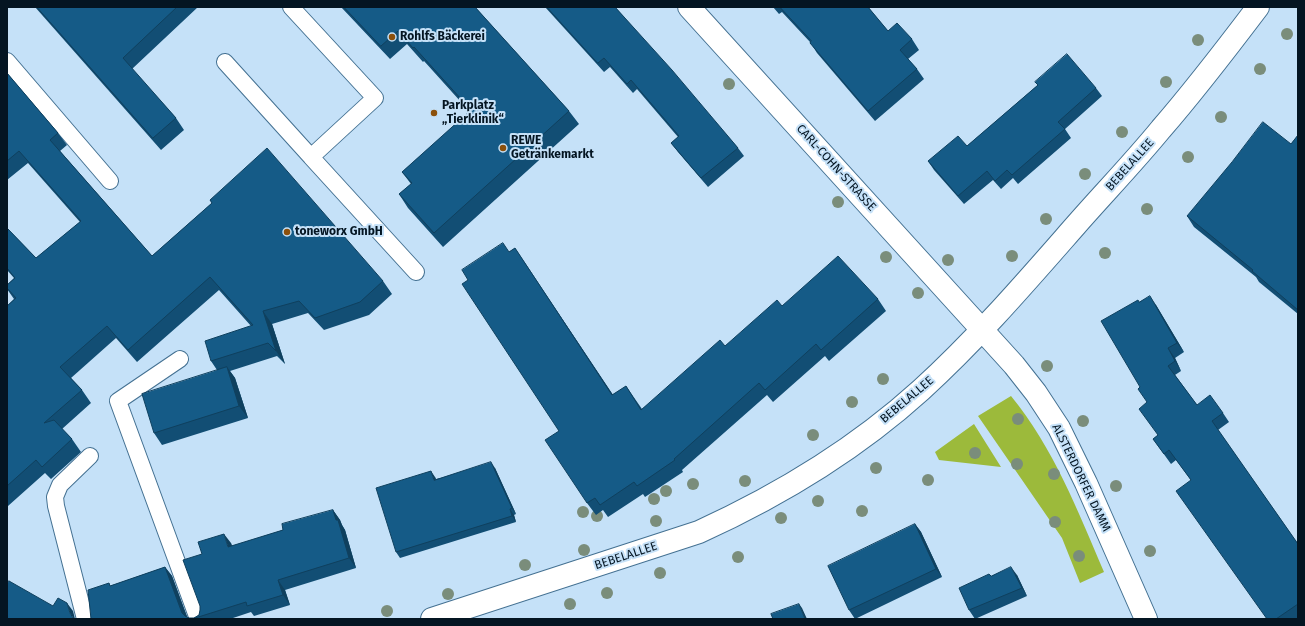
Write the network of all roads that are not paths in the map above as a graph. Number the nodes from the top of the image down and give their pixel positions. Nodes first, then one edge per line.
1 (291, 7) edge
2 (688, 7) edge
3 (1258, 7) edge
4 (7, 61) edge
5 (225, 62) dead end
6 (311, 157) junction
7 (110, 181) dead end
8 (416, 272) dead end
9 (982, 330) junction
10 (180, 359) dead end
11 (90, 456) dead end
12 (85, 619) edge
13 (198, 619) edge
14 (432, 619) edge
15 (1146, 619) edge

1 - 6 lane
2 - 9 street, CARL-COHN-STRASSE
3 - 9 street, BEBELALLEE
4 - 7 lane
5 - 6 lane
6 - 8 lane
9 - 14 street, BEBELALLEE
9 - 15 street, ALSTERDORFER DAMM
10 - 13 lane
11 - 12 lane

